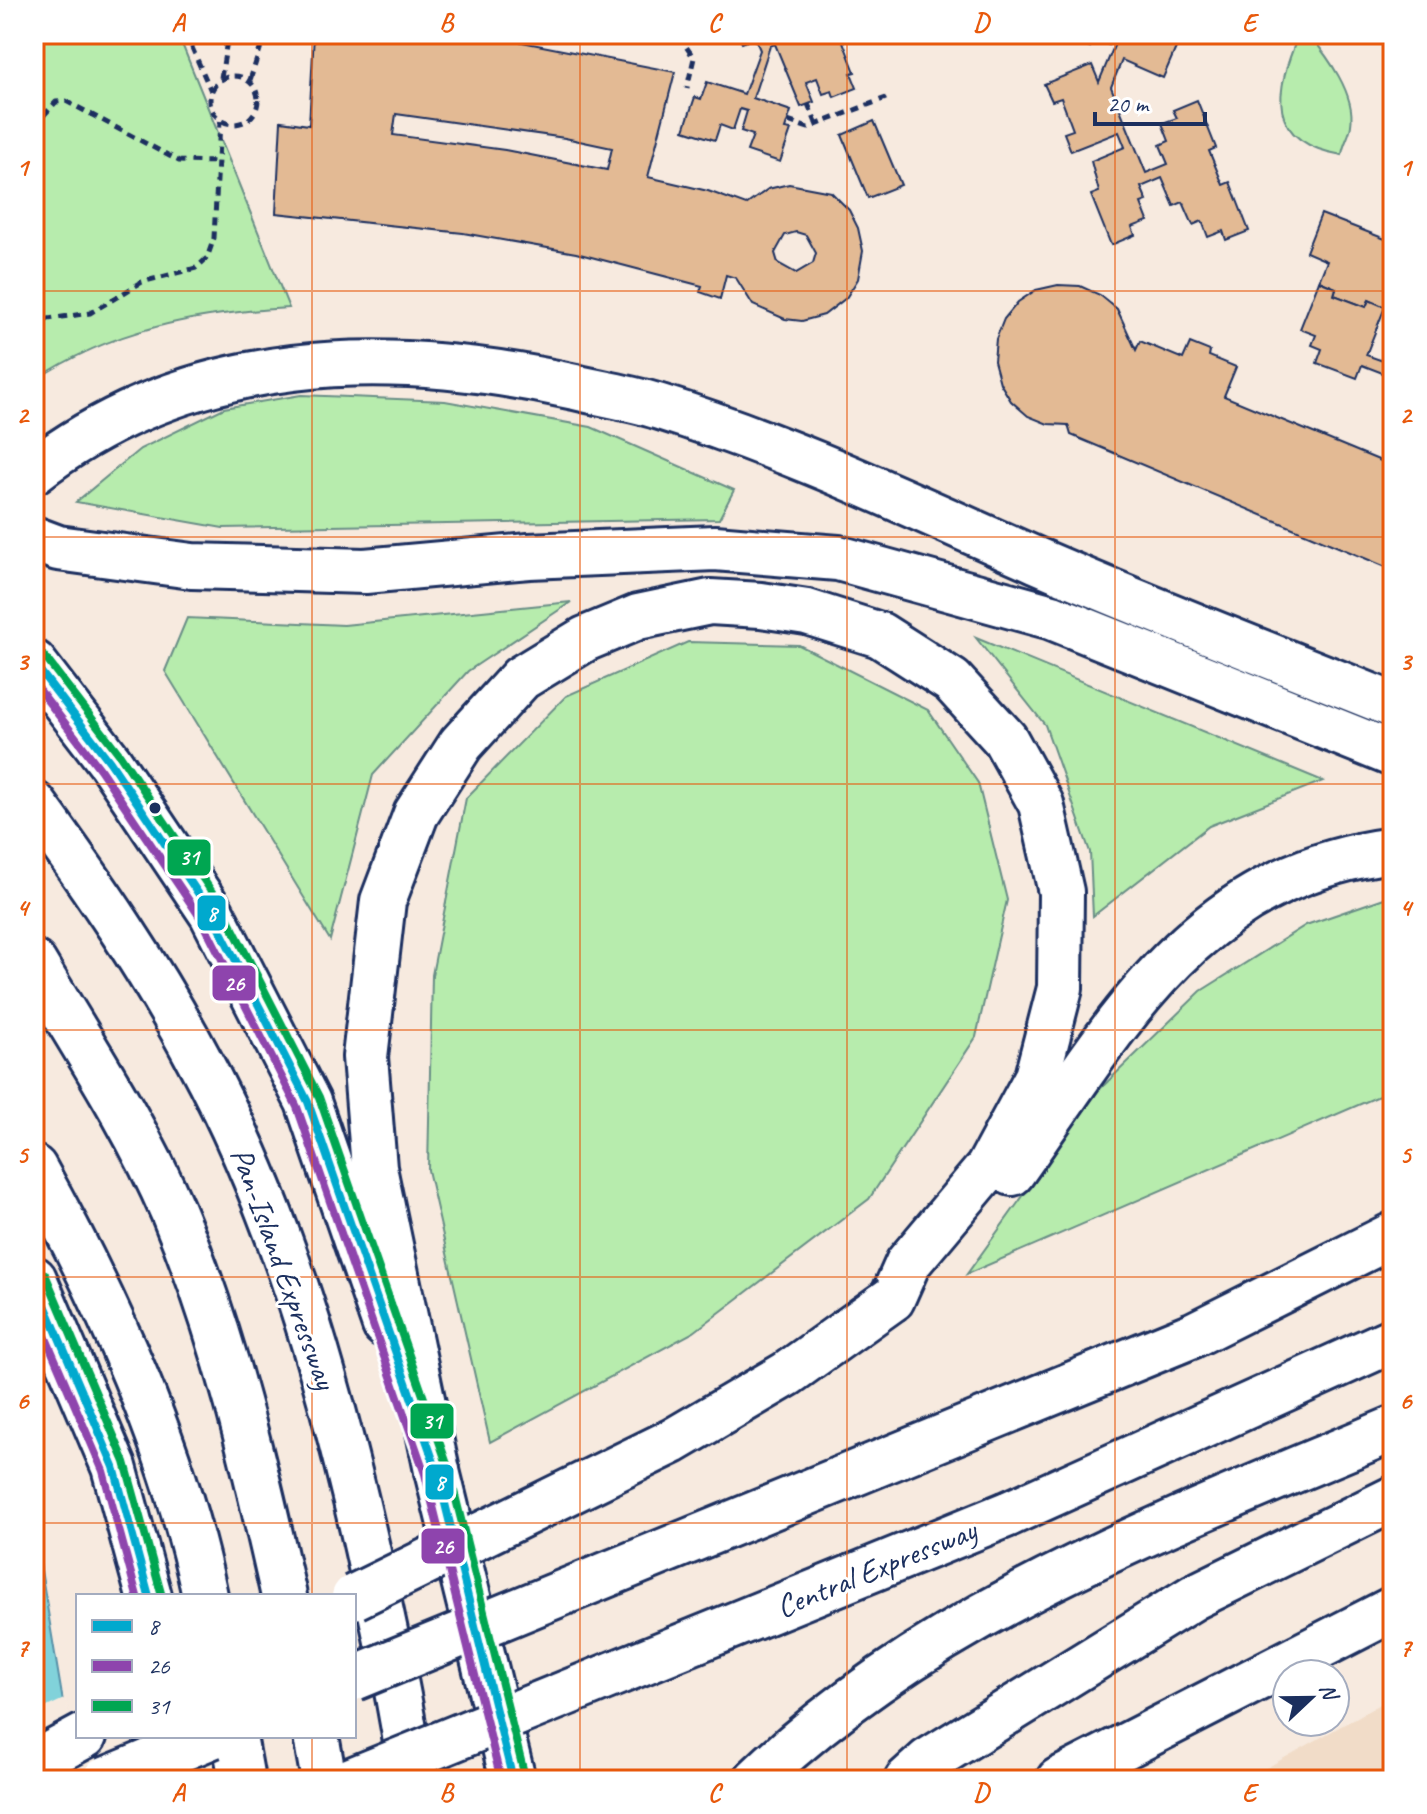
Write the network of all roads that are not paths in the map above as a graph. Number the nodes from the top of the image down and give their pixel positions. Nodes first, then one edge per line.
1 (34, 471) edge
2 (34, 539) edge
3 (34, 663) edge
4 (1393, 705) edge
5 (1393, 754) edge
6 (34, 804) edge
7 (1393, 850) edge
8 (34, 963) edge
9 (34, 1168) edge
10 (1393, 1235) edge
11 (34, 1279) edge
12 (892, 1299) junction
13 (1393, 1340) edge
14 (1393, 1429) edge
15 (437, 1471) junction
16 (1393, 1499) edge
17 (148, 1594) edge
18 (204, 1594) edge
19 (284, 1594) edge
20 (356, 1596) edge
21 (1393, 1609) edge
22 (356, 1677) edge
23 (80, 1738) edge
24 (174, 1738) edge
25 (207, 1738) edge
26 (234, 1738) edge
27 (316, 1738) edge
28 (34, 1763) edge
29 (105, 1780) edge
30 (182, 1780) edge
31 (242, 1780) edge
32 (324, 1780) edge
33 (352, 1780) edge
34 (412, 1780) edge
35 (513, 1780) edge
36 (756, 1780) edge
37 (907, 1780) edge
38 (1059, 1780) edge

1 - 4 main road
2 - 5 main road
3 - 15 main road
6 - 34 main road, Pan-Island Expressway
7 - 12 main road
8 - 19 main road
9 - 18 main road
10 - 22 main road, bridge
11 - 17 main road
12 - 15 main road
12 - 20 main road, bridge
13 - 33 main road, Central Expressway, bridge
14 - 36 main road
15 - 35 main road
16 - 37 main road
21 - 38 main road
23 - 28 main road
24 - 30 main road
25 - 29 main road, bridge
26 - 31 main road
27 - 32 main road

